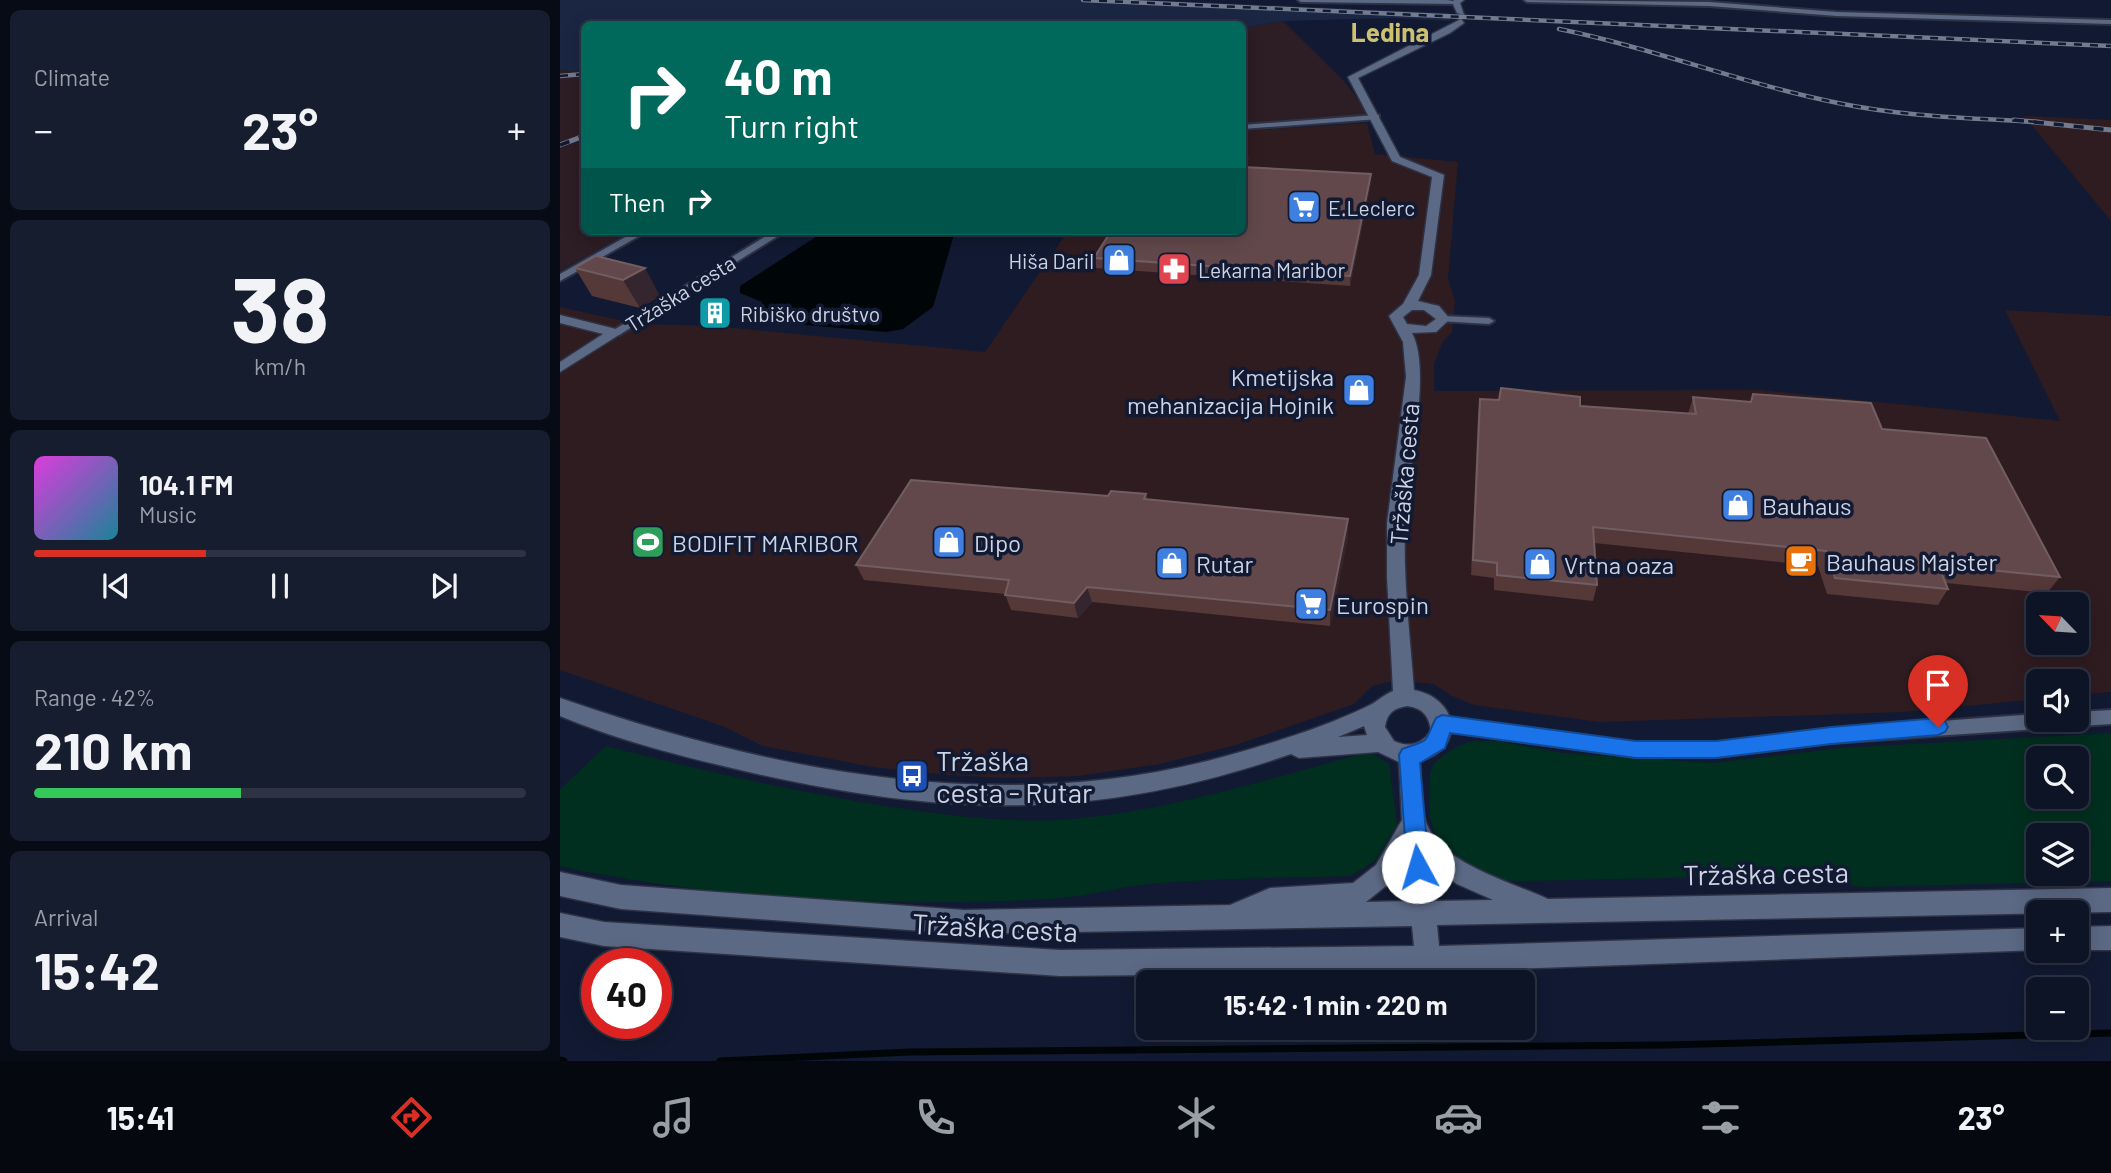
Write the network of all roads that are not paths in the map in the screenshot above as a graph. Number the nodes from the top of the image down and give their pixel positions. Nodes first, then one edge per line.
1 (1301, 0) edge
2 (1527, 0) edge
3 (1763, 0) edge
4 (1458, 1) edge
5 (1769, 9) junction
6 (2111, 22) edge
7 (1376, 117) junction
8 (1246, 127) edge
9 (636, 235) edge
10 (774, 235) edge
11 (1425, 275) junction
12 (560, 278) edge
13 (1409, 306) junction
14 (1432, 307) junction
15 (560, 319) edge
16 (1443, 319) junction
17 (1489, 321) dead end
18 (1404, 327) junction
19 (1429, 330) junction
20 (615, 333) junction
21 (560, 368) edge
22 (1413, 377) junction
23 (1405, 697) junction
24 (560, 707) edge
25 (1377, 712) junction
26 (2111, 717) edge
27 (2089, 718) edge
28 (2026, 722) edge
29 (1442, 724) junction
30 (1381, 743) junction
31 (1275, 752) junction
32 (1409, 755) junction
33 (1413, 821) junction
34 (560, 884) edge
35 (2111, 900) edge
36 (1543, 909) junction
37 (1423, 913) junction
38 (1227, 918) junction
39 (560, 925) edge
40 (2111, 938) edge
41 (2089, 939) edge
42 (2026, 940) edge
43 (1428, 959) junction

1 - 4 street
2 - 5 street
3 - 5 street
4 - 7 street
5 - 6 street
7 - 8 street
7 - 11 street
9 - 12 street
10 - 20 street, Tržaška cesta
11 - 13 street
11 - 14 street
13 - 14 street
13 - 18 street
14 - 16 street
15 - 20 street, Tržaška cesta
16 - 17 street
16 - 19 street
18 - 19 street
18 - 22 street
19 - 22 street
20 - 21 street, Tržaška cesta
22 - 23 street, Tržaška cesta
23 - 25 street
23 - 29 street
24 - 31 street
25 - 30 street
25 - 31 street
26 - 27 street
28 - 29 street
29 - 32 street
30 - 31 street
30 - 32 street
32 - 33 street
33 - 36 street
33 - 37 street
33 - 38 street
34 - 38 street, Tržaška cesta
35 - 36 street, Tržaška cesta
36 - 37 street, Tržaška cesta
37 - 38 street, Tržaška cesta
37 - 43 street
39 - 43 street, Tržaška cesta
40 - 41 street
42 - 43 street, Tržaška cesta

